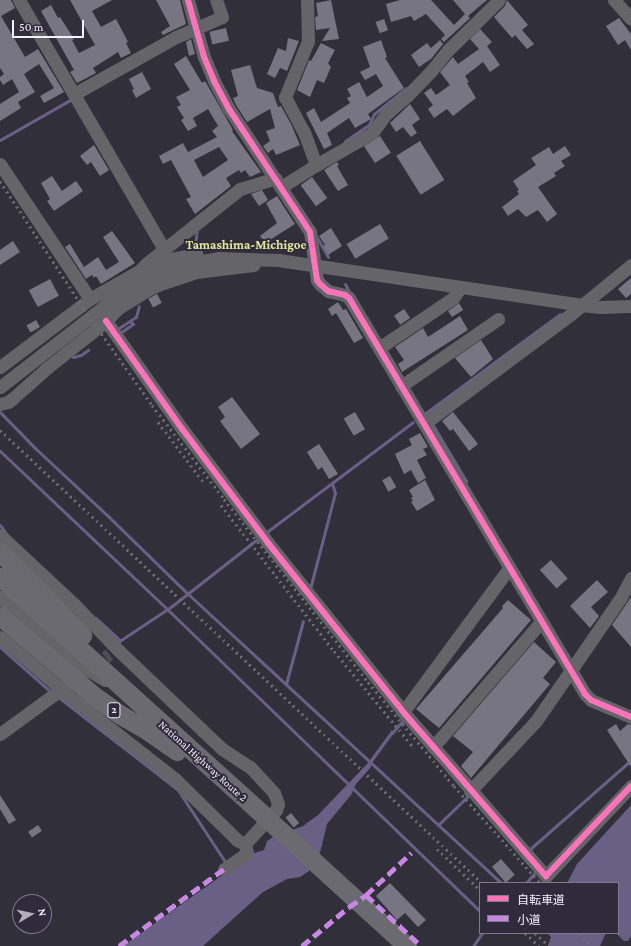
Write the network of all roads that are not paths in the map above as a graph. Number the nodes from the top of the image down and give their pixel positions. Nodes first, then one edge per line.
1 (19, 0) edge
2 (188, 0) edge
3 (216, 0) edge
4 (307, 0) edge
5 (499, 0) edge
6 (614, 0) edge
7 (631, 19) edge
8 (196, 28) junction
9 (74, 94) junction
10 (0, 164) edge
11 (316, 165) junction
12 (278, 183) junction
13 (164, 249) junction
14 (264, 258) junction
15 (316, 265) junction
16 (631, 265) edge
17 (139, 271) junction
18 (460, 288) junction
19 (90, 299) junction
20 (581, 305) junction
21 (631, 306) edge
22 (498, 319) dead end
23 (106, 321) junction
24 (381, 346) junction
25 (0, 367) edge
26 (404, 384) junction
27 (0, 387) edge
28 (0, 404) edge
29 (428, 421) junction
30 (0, 535) edge
31 (0, 552) edge
32 (510, 568) junction
33 (0, 577) edge
34 (631, 578) edge
35 (0, 597) edge
36 (0, 616) edge
37 (541, 622) junction
38 (0, 637) edge
39 (569, 669) junction
40 (60, 690) junction
41 (127, 692) junction
42 (406, 712) junction
43 (631, 717) edge
44 (0, 734) edge
45 (183, 743) junction
46 (435, 745) junction
47 (631, 786) edge
48 (472, 789) junction
49 (237, 793) junction
50 (245, 844) junction
51 (227, 867) dead end
52 (407, 946) edge

1 - 9 street
2 - 8 street
3 - 8 street
4 - 11 street
5 - 11 street
6 - 7 street
8 - 9 street
8 - 12 street
9 - 13 street
10 - 19 street
11 - 12 street
12 - 13 street
12 - 15 street
13 - 17 street
14 - 15 street
14 - 17 street
14 - 23 street
14 - 27 street
15 - 18 street
15 - 24 street
16 - 20 street
17 - 19 street
18 - 20 street
18 - 24 street
19 - 25 street
20 - 21 street
20 - 29 street
22 - 26 street
23 - 28 street
23 - 42 street
24 - 26 street
26 - 29 street
29 - 32 street
30 - 50 street
31 - 45 highway, 2
32 - 37 street
32 - 42 street
33 - 41 highway, National Highway Route 2 / 2
34 - 39 street
35 - 41 street
36 - 49 highway, 2
37 - 39 street
37 - 46 street
38 - 40 street
39 - 43 street
39 - 48 street
40 - 44 street
40 - 50 street
41 - 45 highway, National Highway Route 2 / 2
42 - 46 street
45 - 49 highway, National Highway Route 2 / 2
46 - 48 street
47 - 48 street
49 - 52 highway, National Highway Route 2 / 2, bridge
50 - 51 street

